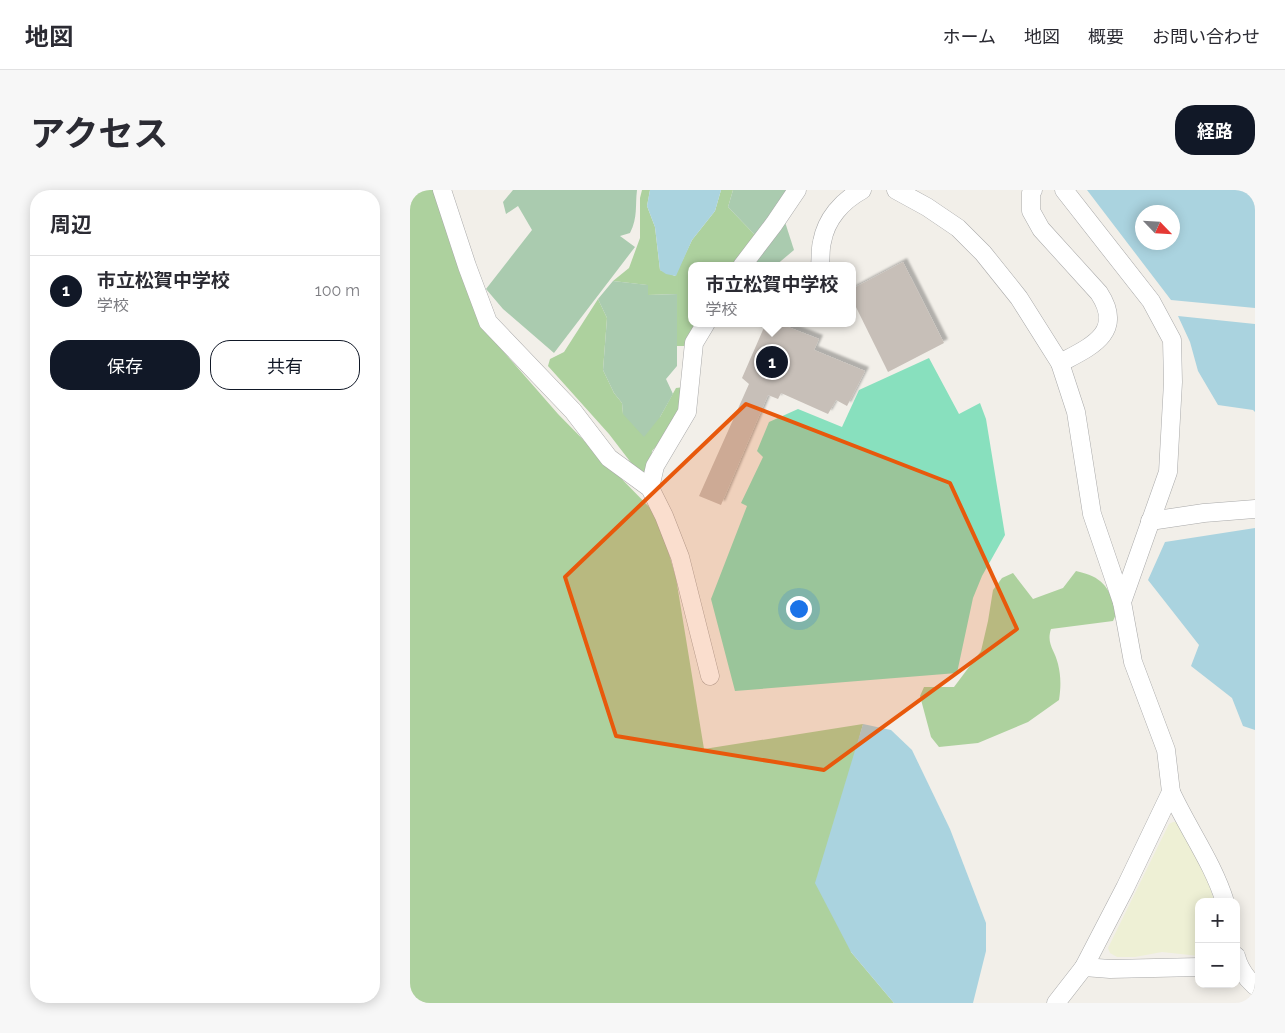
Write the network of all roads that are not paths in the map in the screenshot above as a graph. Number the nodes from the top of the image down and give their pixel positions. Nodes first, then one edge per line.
1 (442, 190) edge
2 (797, 190) edge
3 (862, 190) edge
4 (896, 190) edge
5 (1033, 190) edge
6 (1064, 190) edge
7 (745, 262) edge
8 (820, 262) edge
9 (704, 327) edge
10 (1060, 363) junction
11 (650, 488) junction
12 (1255, 509) edge
13 (1150, 521) junction
14 (1122, 602) junction
15 (710, 676) dead end
16 (1171, 792) junction
17 (1224, 898) edge
18 (1255, 959) edge
19 (1240, 961) edge
20 (1240, 966) edge
21 (1084, 967) junction
22 (1195, 967) edge
23 (1255, 986) edge
24 (1056, 1003) edge

1 - 11 street
2 - 7 street
3 - 8 street
4 - 10 street
5 - 10 street
6 - 13 street
9 - 11 street
10 - 14 street
11 - 15 street
12 - 13 street
13 - 14 street
14 - 16 street
16 - 17 street
16 - 21 street
18 - 19 street
20 - 23 street
21 - 22 street
21 - 24 street

